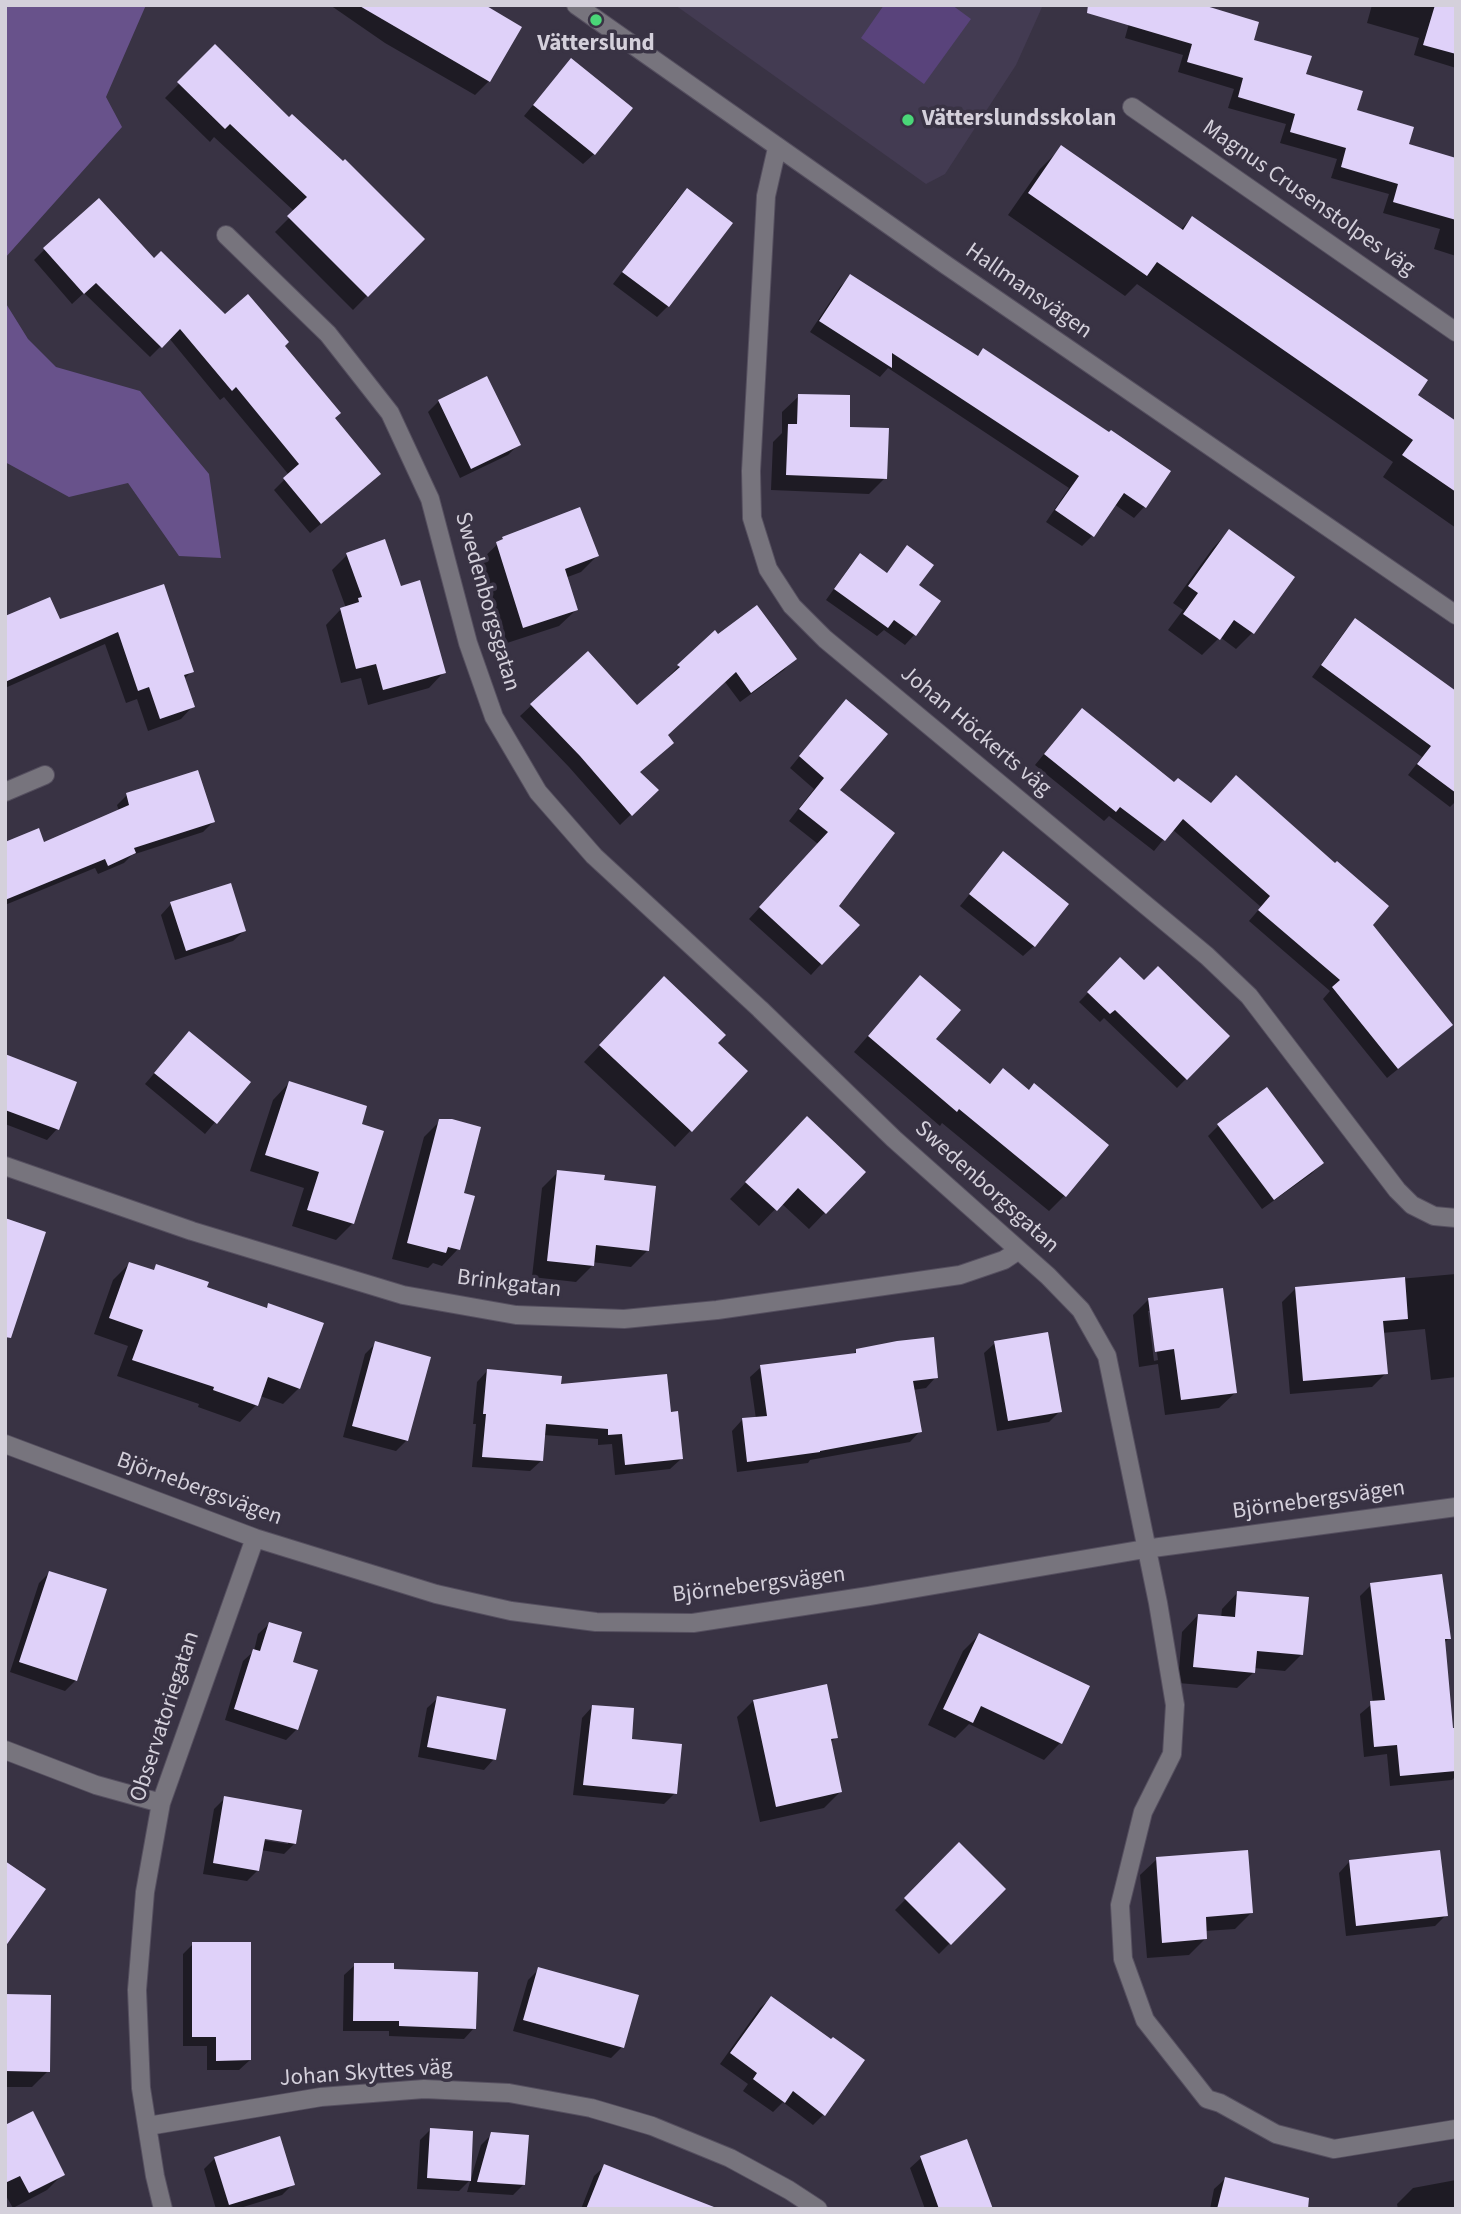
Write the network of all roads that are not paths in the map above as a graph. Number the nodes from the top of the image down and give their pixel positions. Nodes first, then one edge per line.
1 (576, 5) edge
2 (1132, 107) dead end
3 (777, 148) junction
4 (226, 235) dead end
5 (1456, 332) edge
6 (1456, 615) edge
7 (45, 775) dead end
8 (5, 792) edge
9 (5, 1167) edge
10 (1456, 1218) edge
11 (1019, 1250) junction
12 (5, 1444) edge
13 (1456, 1507) edge
14 (255, 1538) junction
15 (1145, 1549) junction
16 (5, 1750) edge
17 (161, 1803) junction
18 (148, 2126) junction
19 (1456, 2129) edge
20 (163, 2209) edge
21 (818, 2209) edge

1 - 3 street, Hallmansvägen
2 - 5 street, Magnus Crusenstolpes väg
3 - 6 street, Hallmansvägen
3 - 10 street, Johan Höckerts väg
4 - 11 street, Swedenborgsgatan
7 - 8 street
9 - 11 street, Brinkgatan
11 - 15 street, Swedenborgsgatan
12 - 14 street, Björnebergsvägen
13 - 15 street, Björnebergsvägen
14 - 15 street, Björnebergsvägen
14 - 17 street, Observatoriegatan
15 - 19 street, Swedenborgsgatan
16 - 17 street
17 - 18 street, Observatoriegatan
18 - 20 street, Observatoriegatan
18 - 21 street, Johan Skyttes väg

